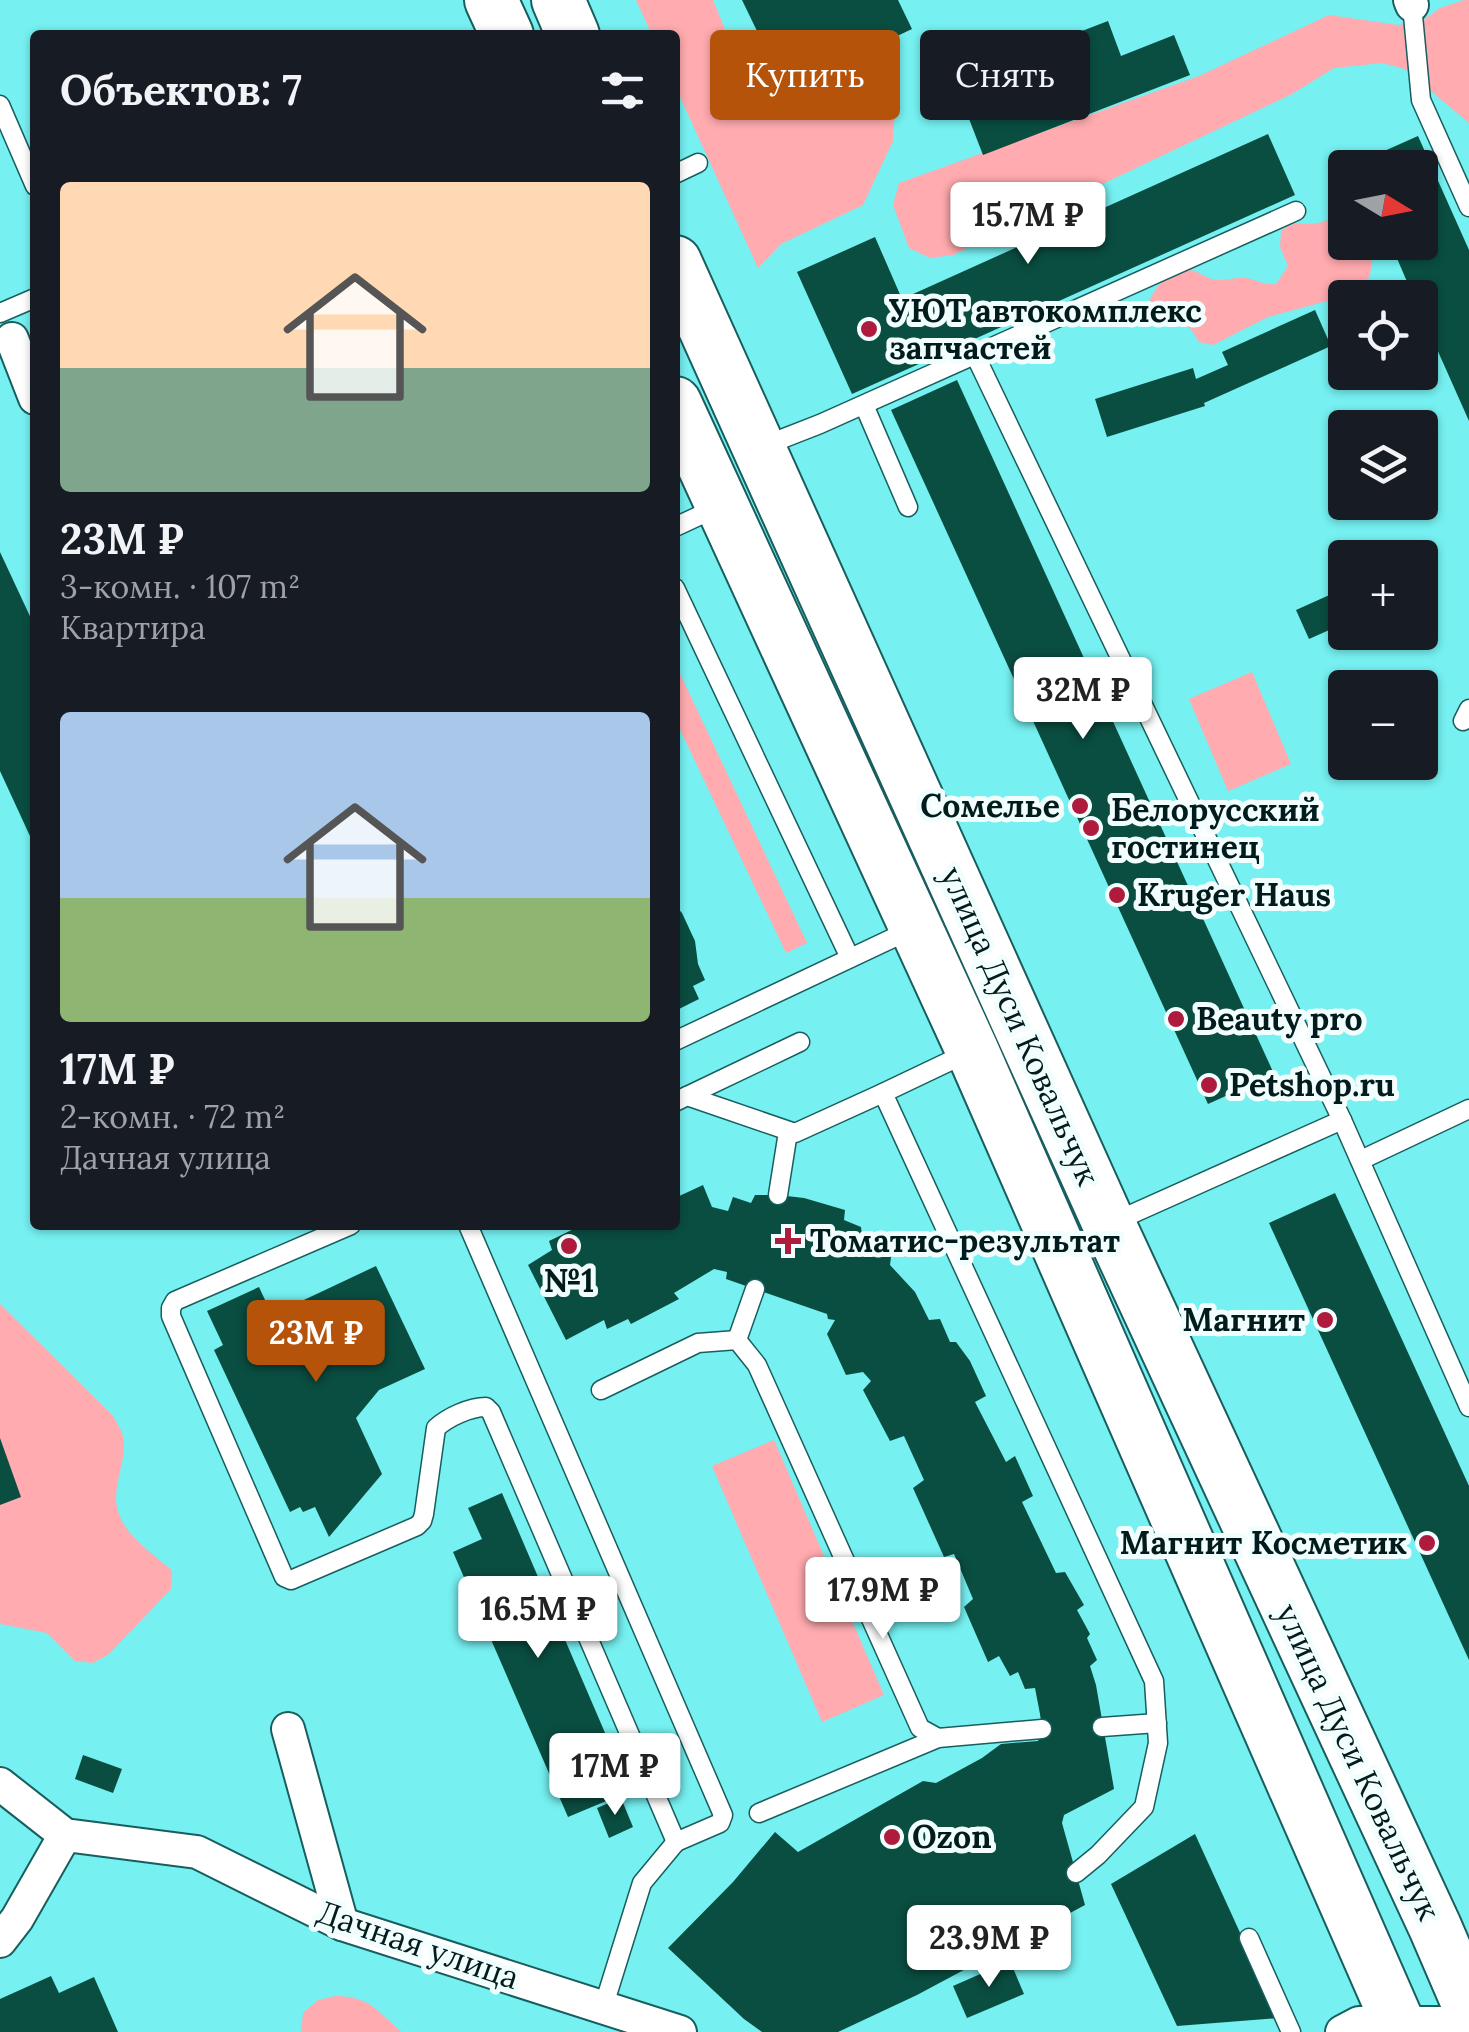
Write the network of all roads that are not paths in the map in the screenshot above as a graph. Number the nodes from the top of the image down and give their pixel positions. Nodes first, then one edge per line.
1 (491, 0) edge
2 (558, 0) edge
3 (1411, 3) edge
4 (505, 30) edge
5 (571, 30) edge
6 (0, 106) edge
7 (698, 163) dead end
8 (680, 172) edge
9 (30, 175) edge
10 (1469, 207) edge
11 (1296, 212) dead end
12 (680, 273) edge
13 (30, 305) edge
14 (12, 331) edge
15 (975, 355) junction
16 (30, 383) edge
17 (864, 405) junction
18 (680, 415) edge
19 (759, 448) junction
20 (722, 505) junction
21 (908, 507) dead end
22 (680, 525) edge
23 (680, 599) edge
24 (915, 928) junction
25 (850, 958) junction
26 (680, 1040) edge
27 (800, 1042) dead end
28 (972, 1050) junction
29 (883, 1093) junction
30 (681, 1099) edge
31 (1469, 1110) edge
32 (1342, 1120) junction
33 (788, 1132) junction
34 (1360, 1160) junction
35 (778, 1194) dead end
36 (1109, 1224) junction
37 (340, 1230) edge
38 (470, 1230) edge
39 (755, 1289) dead end
40 (737, 1340) junction
41 (601, 1390) dead end
42 (1469, 1406) edge
43 (1157, 1724) junction
44 (1102, 1726) dead end
45 (288, 1729) dead end
46 (1042, 1729) dead end
47 (938, 1738) junction
48 (0, 1784) edge
49 (759, 1813) dead end
50 (66, 1835) junction
51 (676, 1842) junction
52 (1076, 1873) dead end
53 (342, 1924) junction
54 (1250, 1938) dead end
55 (0, 1941) edge
56 (1469, 2006) edge
57 (604, 2008) junction
58 (1469, 2024) edge
59 (1400, 2028) edge
60 (680, 2032) edge
61 (1291, 2032) edge
62 (1342, 2032) edge

1 - 4 main road
2 - 5 main road
3 - 10 lane
6 - 9 lane
7 - 8 lane
11 - 15 lane
12 - 19 main road, улица Дуси Ковальчук
13 - 14 lane
14 - 16 street
15 - 17 lane
15 - 32 lane
17 - 19 lane
17 - 21 lane
18 - 20 main road, улица Дуси Ковальчук
19 - 36 main road, улица Дуси Ковальчук
20 - 22 lane
20 - 24 main road, улица Дуси Ковальчук
23 - 25 lane
24 - 25 lane
24 - 28 main road, улица Дуси Ковальчук
25 - 26 lane
27 - 30 lane
28 - 29 lane
28 - 59 main road, улица Дуси Ковальчук
29 - 33 lane
29 - 43 lane
30 - 33 lane
31 - 34 lane
32 - 34 lane
32 - 36 lane
33 - 35 lane
34 - 42 lane
36 - 56 main road, улица Дуси Ковальчук
37 - 51 lane
38 - 51 lane
39 - 40 lane
40 - 41 lane
40 - 47 lane
43 - 44 lane
43 - 52 lane
45 - 53 street
46 - 47 lane
47 - 49 lane
48 - 50 street
50 - 53 street, Дачная улица
50 - 55 street
51 - 57 lane
53 - 57 street, Дачная улица
54 - 61 lane
57 - 60 street, Дачная улица
58 - 59 street
59 - 62 street

